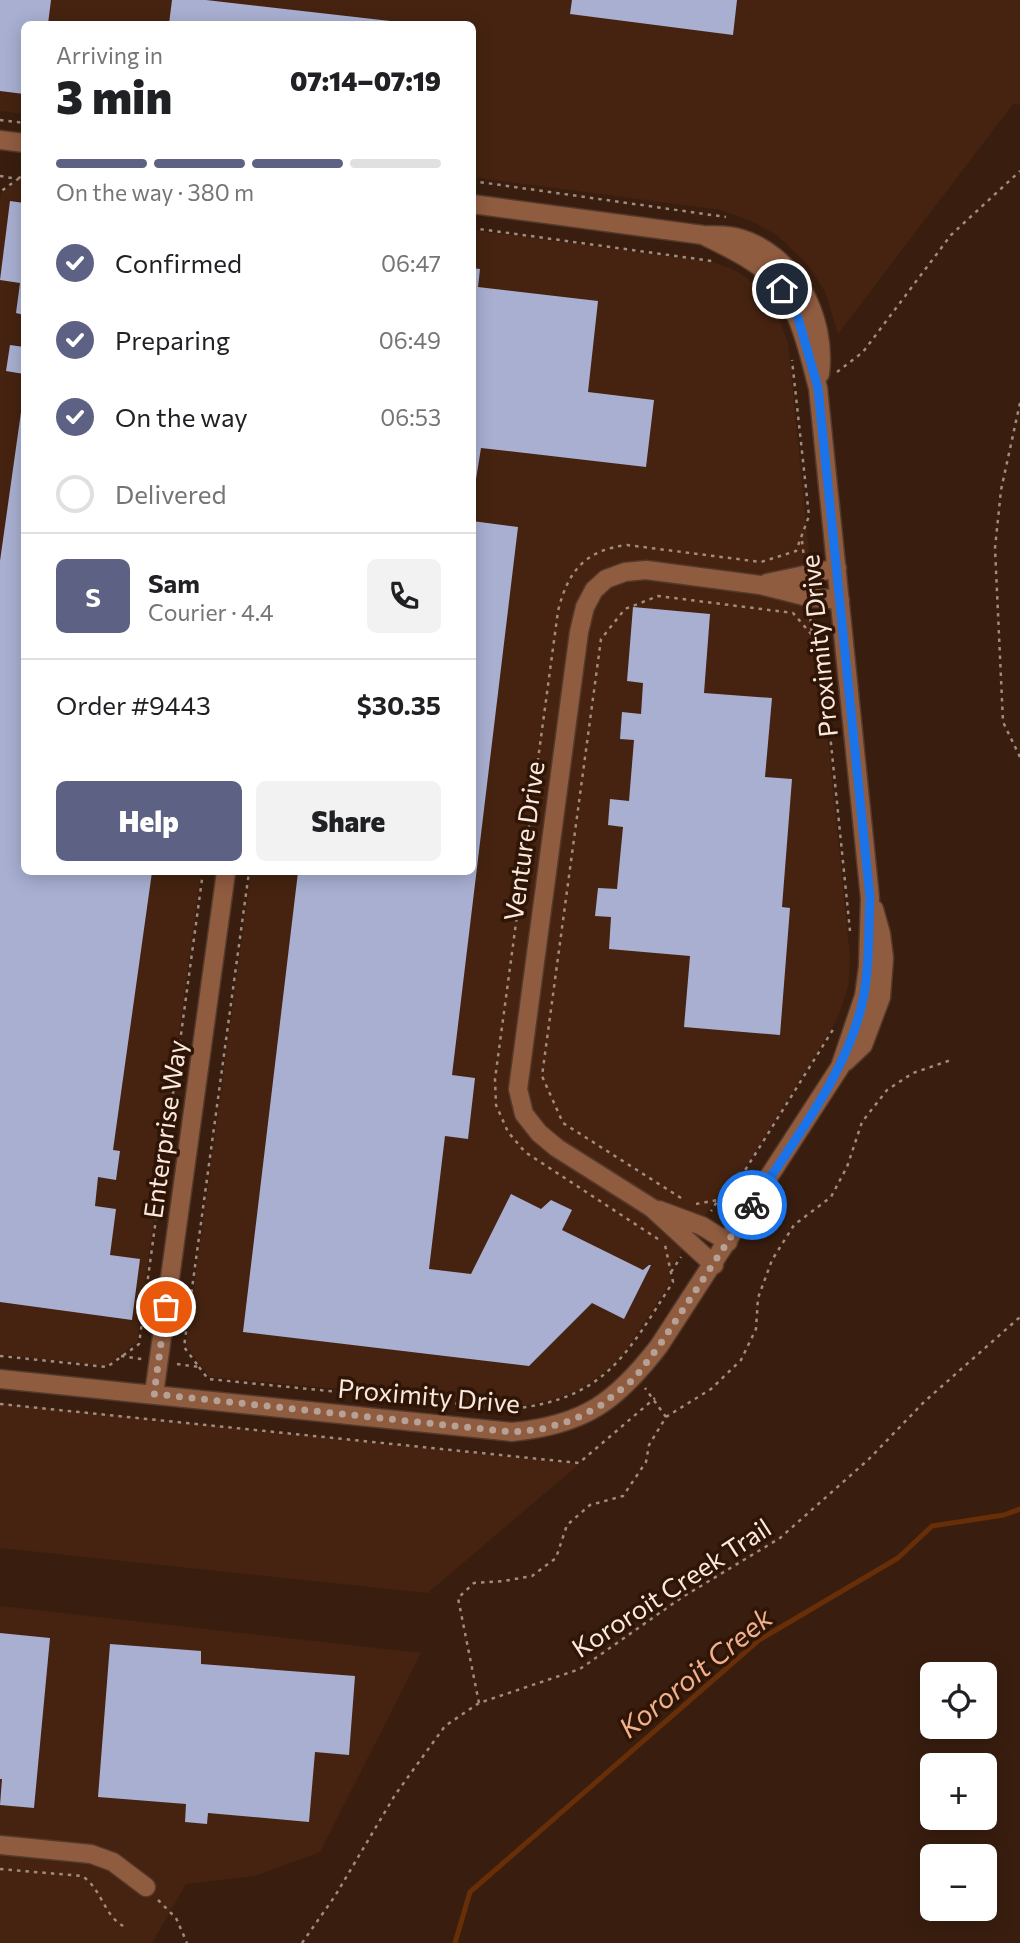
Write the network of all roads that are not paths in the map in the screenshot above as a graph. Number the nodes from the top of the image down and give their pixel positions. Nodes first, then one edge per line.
1 (0, 140) edge
2 (21, 143) edge
3 (476, 205) edge
4 (837, 568) junction
5 (761, 585) junction
6 (840, 600) junction
7 (226, 875) edge
8 (652, 1208) junction
9 (728, 1242) junction
10 (714, 1265) junction
11 (0, 1379) edge
12 (154, 1394) junction
13 (0, 1844) edge
14 (146, 1887) road end

1 - 2 street
3 - 4 street, Proximity Drive
4 - 5 street, Venture Drive
4 - 6 street, Proximity Drive
5 - 6 street, Venture Drive
5 - 8 street, Venture Drive
6 - 9 street, Proximity Drive
7 - 12 street, Enterprise Way
8 - 9 street, Venture Drive
8 - 10 street, Venture Drive
9 - 10 street, Proximity Drive
10 - 12 street, Proximity Drive
11 - 12 street, Proximity Drive
13 - 14 street

